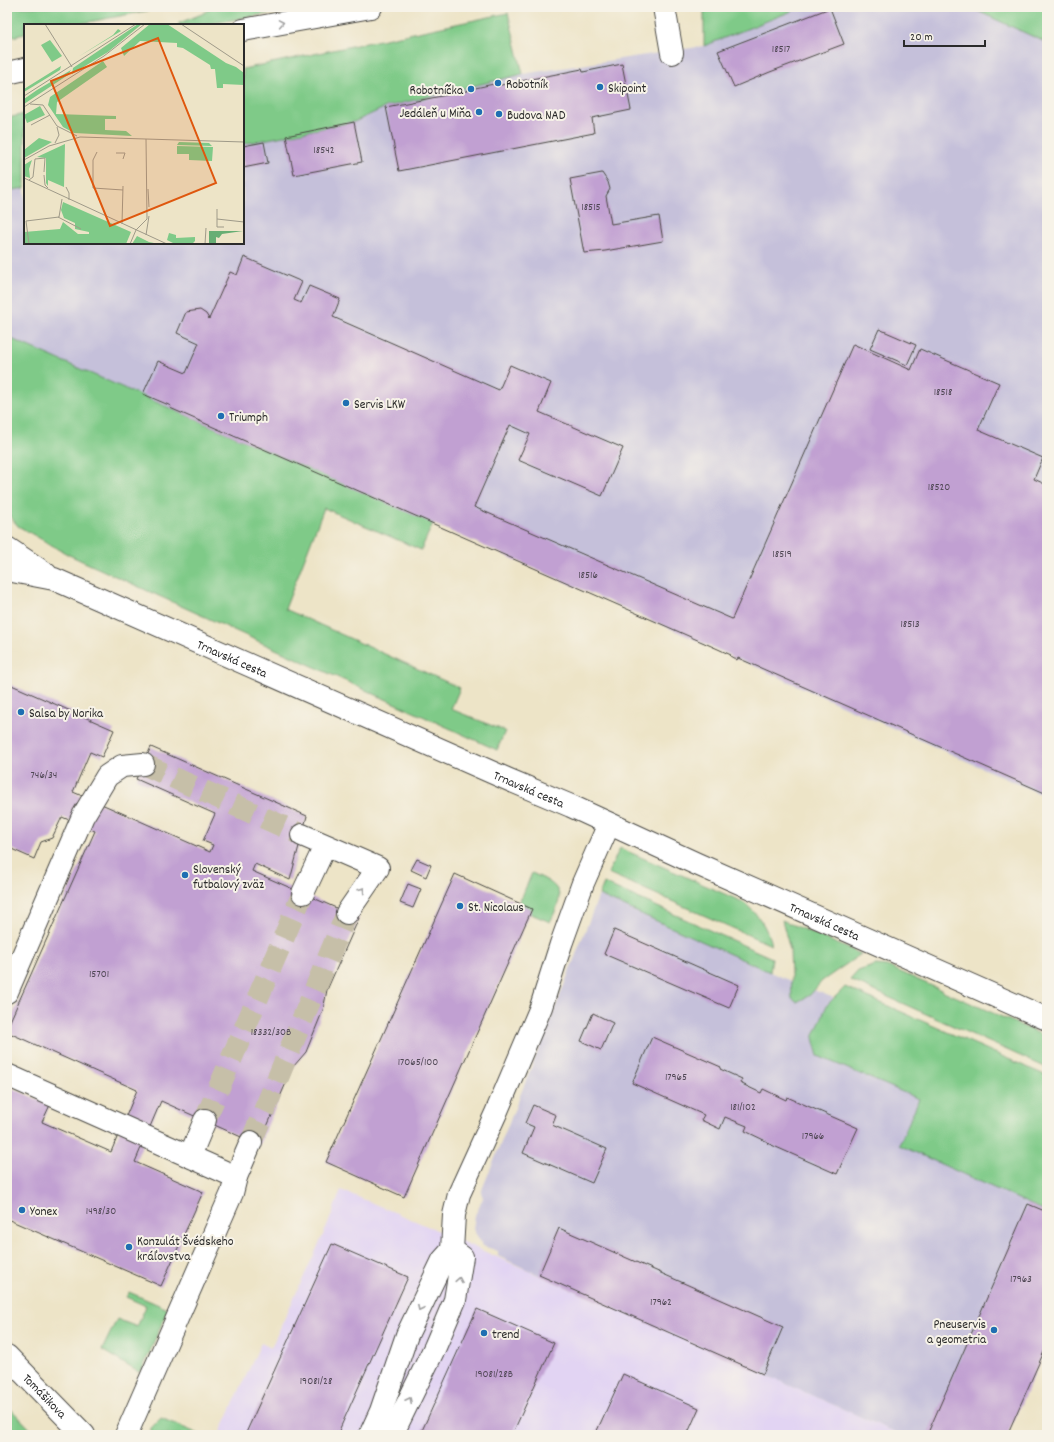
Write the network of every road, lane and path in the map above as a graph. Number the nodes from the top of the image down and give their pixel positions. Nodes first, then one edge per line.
1 (371, 7) edge
2 (664, 7) edge
3 (244, 30) edge
4 (672, 53) dead end
5 (24, 69) edge
6 (7, 73) edge
7 (7, 548) edge
8 (7, 570) edge
9 (54, 579) junction
10 (143, 764) tunnel mouth
11 (609, 824) junction
12 (302, 835) tunnel mouth
13 (325, 846) junction
14 (302, 893) tunnel mouth
15 (347, 913) tunnel mouth
16 (7, 992) edge
17 (1047, 1019) edge
18 (7, 1075) edge
19 (205, 1120) tunnel mouth
20 (251, 1142) tunnel mouth
21 (190, 1156) junction
22 (236, 1178) junction
23 (457, 1254) junction
24 (7, 1356) edge
25 (84, 1435) edge
26 (126, 1435) edge
27 (370, 1435) edge
28 (392, 1435) edge

3 -> 1 main road
2 - 4 main road
5 - 6 main road
7 - 9 main road
8 - 9 main road, Trnavská cesta
9 - 11 main road, Trnavská cesta
10 - 16 main road
11 - 17 main road, Trnavská cesta
11 - 23 main road
12 - 13 main road
13 - 14 main road
15 -> 13 main road
18 - 21 main road
19 - 21 main road
20 - 22 main road
21 - 22 main road
22 - 26 main road
23 -> 27 main road
28 -> 23 main road
24 - 25 main road, Tomášikova

